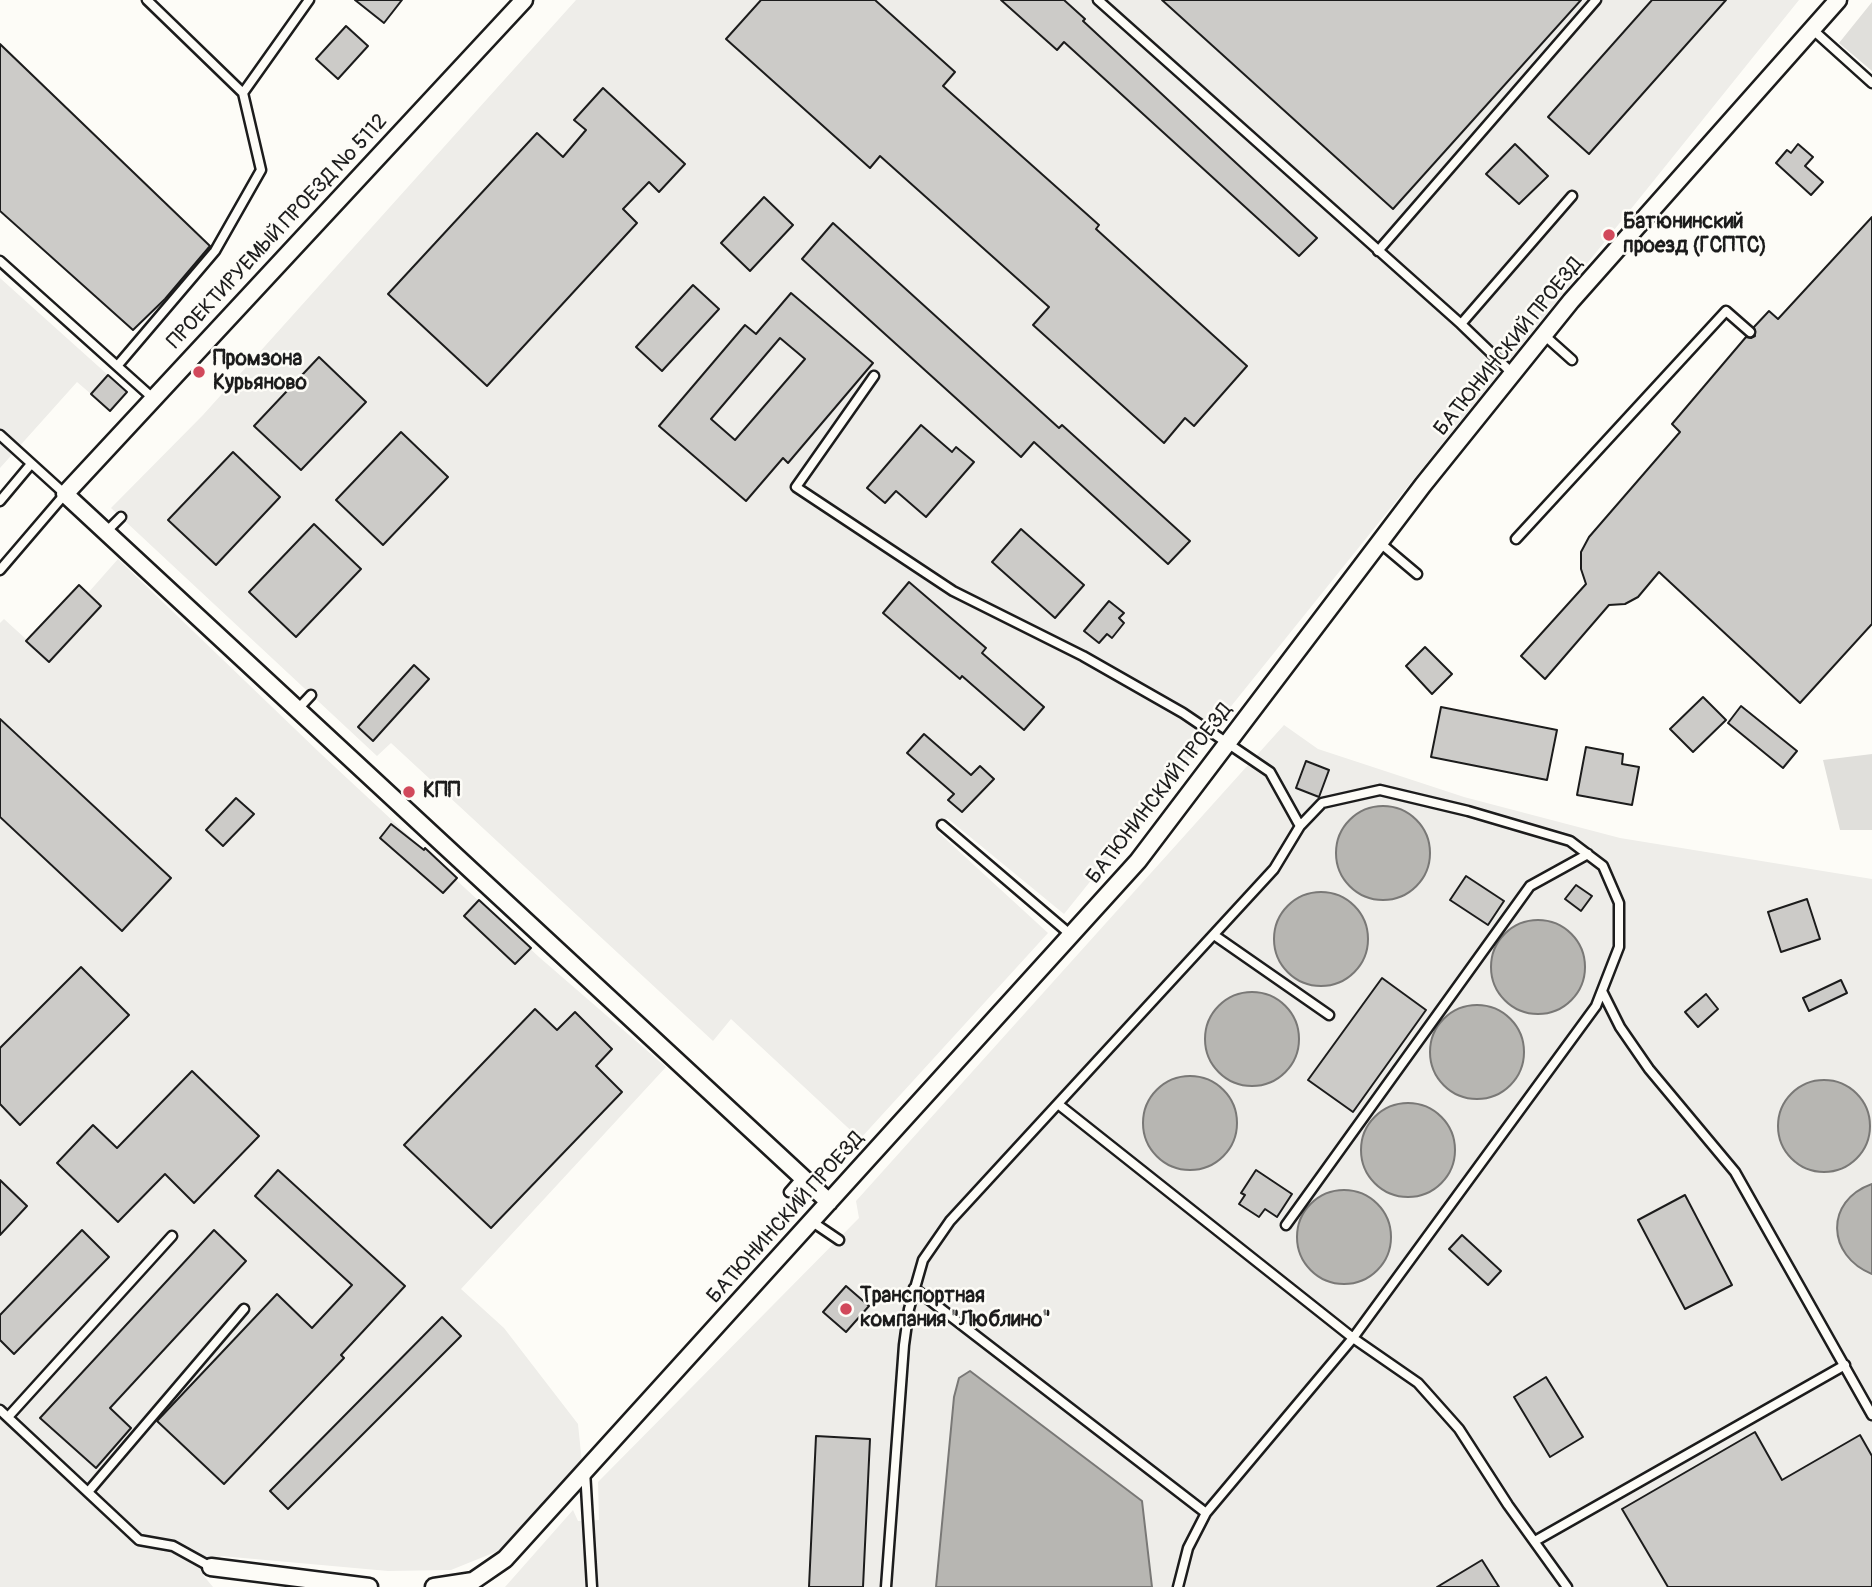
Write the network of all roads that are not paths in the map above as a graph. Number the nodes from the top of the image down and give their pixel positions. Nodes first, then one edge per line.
1 (148, 0) edge
2 (309, 0) edge
3 (524, 0) edge
4 (1098, 0) edge
5 (1596, 0) edge
6 (1838, 0) edge
7 (1812, 29) junction
8 (1872, 83) edge
9 (243, 93) junction
10 (1572, 196) dead end
11 (1378, 251) junction
12 (0, 261) edge
13 (1461, 324) junction
14 (1750, 332) dead end
15 (1544, 335) junction
16 (1572, 360) dead end
17 (118, 365) junction
18 (1513, 374) junction
19 (874, 376) dead end
20 (155, 400) junction
21 (0, 435) edge
22 (31, 464) junction
23 (65, 494) junction
24 (0, 501) edge
25 (121, 517) dead end
26 (106, 532) junction
27 (1516, 539) dead end
28 (1380, 542) junction
29 (0, 569) edge
30 (1417, 574) dead end
31 (311, 695) dead end
32 (298, 710) junction
33 (1227, 744) junction
34 (942, 825) dead end
35 (1300, 826) junction
36 (1588, 854) junction
37 (1071, 935) junction
38 (1214, 935) junction
39 (1602, 991) junction
40 (1329, 1015) dead end
41 (1058, 1104) junction
42 (802, 1177) junction
43 (789, 1192) dead end
44 (828, 1202) junction
45 (811, 1221) junction
46 (1286, 1225) dead end
47 (172, 1236) dead end
48 (838, 1240) dead end
49 (914, 1288) junction
50 (244, 1309) dead end
51 (1353, 1338) junction
52 (1845, 1365) junction
53 (0, 1410) edge
54 (1872, 1415) edge
55 (8, 1417) junction
56 (585, 1470) junction
57 (88, 1492) junction
58 (1206, 1513) junction
59 (1535, 1541) junction
60 (211, 1567) joint
61 (468, 1584) edge
62 (369, 1587) edge
63 (434, 1587) edge
64 (454, 1587) edge
65 (592, 1587) edge
66 (886, 1587) edge
67 (1178, 1587) edge
68 (1567, 1587) edge

1 - 9 lane
2 - 9 lane
3 - 20 street, ПРОЕКТИРУЕМЫЙ ПРОЕЗД № 5112
4 - 11 lane
5 - 11 lane
6 - 7 street, БАТЮНИНСКИЙ ПРОЕЗД
7 - 8 lane
7 - 15 street, БАТЮНИНСКИЙ ПРОЕЗД
9 - 17 lane
10 - 13 lane
11 - 13 lane
12 - 17 lane
13 - 18 lane
14 - 27 lane
15 - 16 lane
15 - 18 street, БАТЮНИНСКИЙ ПРОЕЗД
17 - 20 lane
18 - 28 street, БАТЮНИНСКИЙ ПРОЕЗД
19 - 33 lane
20 - 23 street, ПРОЕКТИРУЕМЫЙ ПРОЕЗД № 5112
21 - 22 lane
22 - 23 lane
22 - 24 lane
23 - 26 street
23 - 29 lane
25 - 26 lane
26 - 32 street
28 - 30 lane
28 - 33 street, БАТЮНИНСКИЙ ПРОЕЗД
31 - 32 lane
32 - 42 street
33 - 35 lane
33 - 37 street, БАТЮНИНСКИЙ ПРОЕЗД
34 - 37 lane
35 - 36 lane
35 - 38 lane
36 - 39 lane
36 - 46 lane
37 - 44 street, БАТЮНИНСКИЙ ПРОЕЗД
38 - 40 lane
38 - 41 lane
39 - 51 lane
39 - 52 lane
41 - 49 lane
41 - 51 lane
42 - 43 lane
42 - 44 street
44 - 45 street, БАТЮНИНСКИЙ ПРОЕЗД
45 - 48 lane
45 - 56 street, БАТЮНИНСКИЙ ПРОЕЗД
47 - 55 lane
49 - 58 lane
49 - 66 lane
50 - 57 lane
51 - 58 lane
51 - 59 lane
52 - 54 lane
52 - 59 lane
53 - 55 lane
55 - 57 lane
56 - 61 street, БАТЮНИНСКИЙ ПРОЕЗД
56 - 65 lane
57 - 60 lane
58 - 67 lane
59 - 68 lane
60 - 62 street
61 - 63 street, БАТЮНИНСКИЙ ПРОЕЗД
61 - 64 lane

